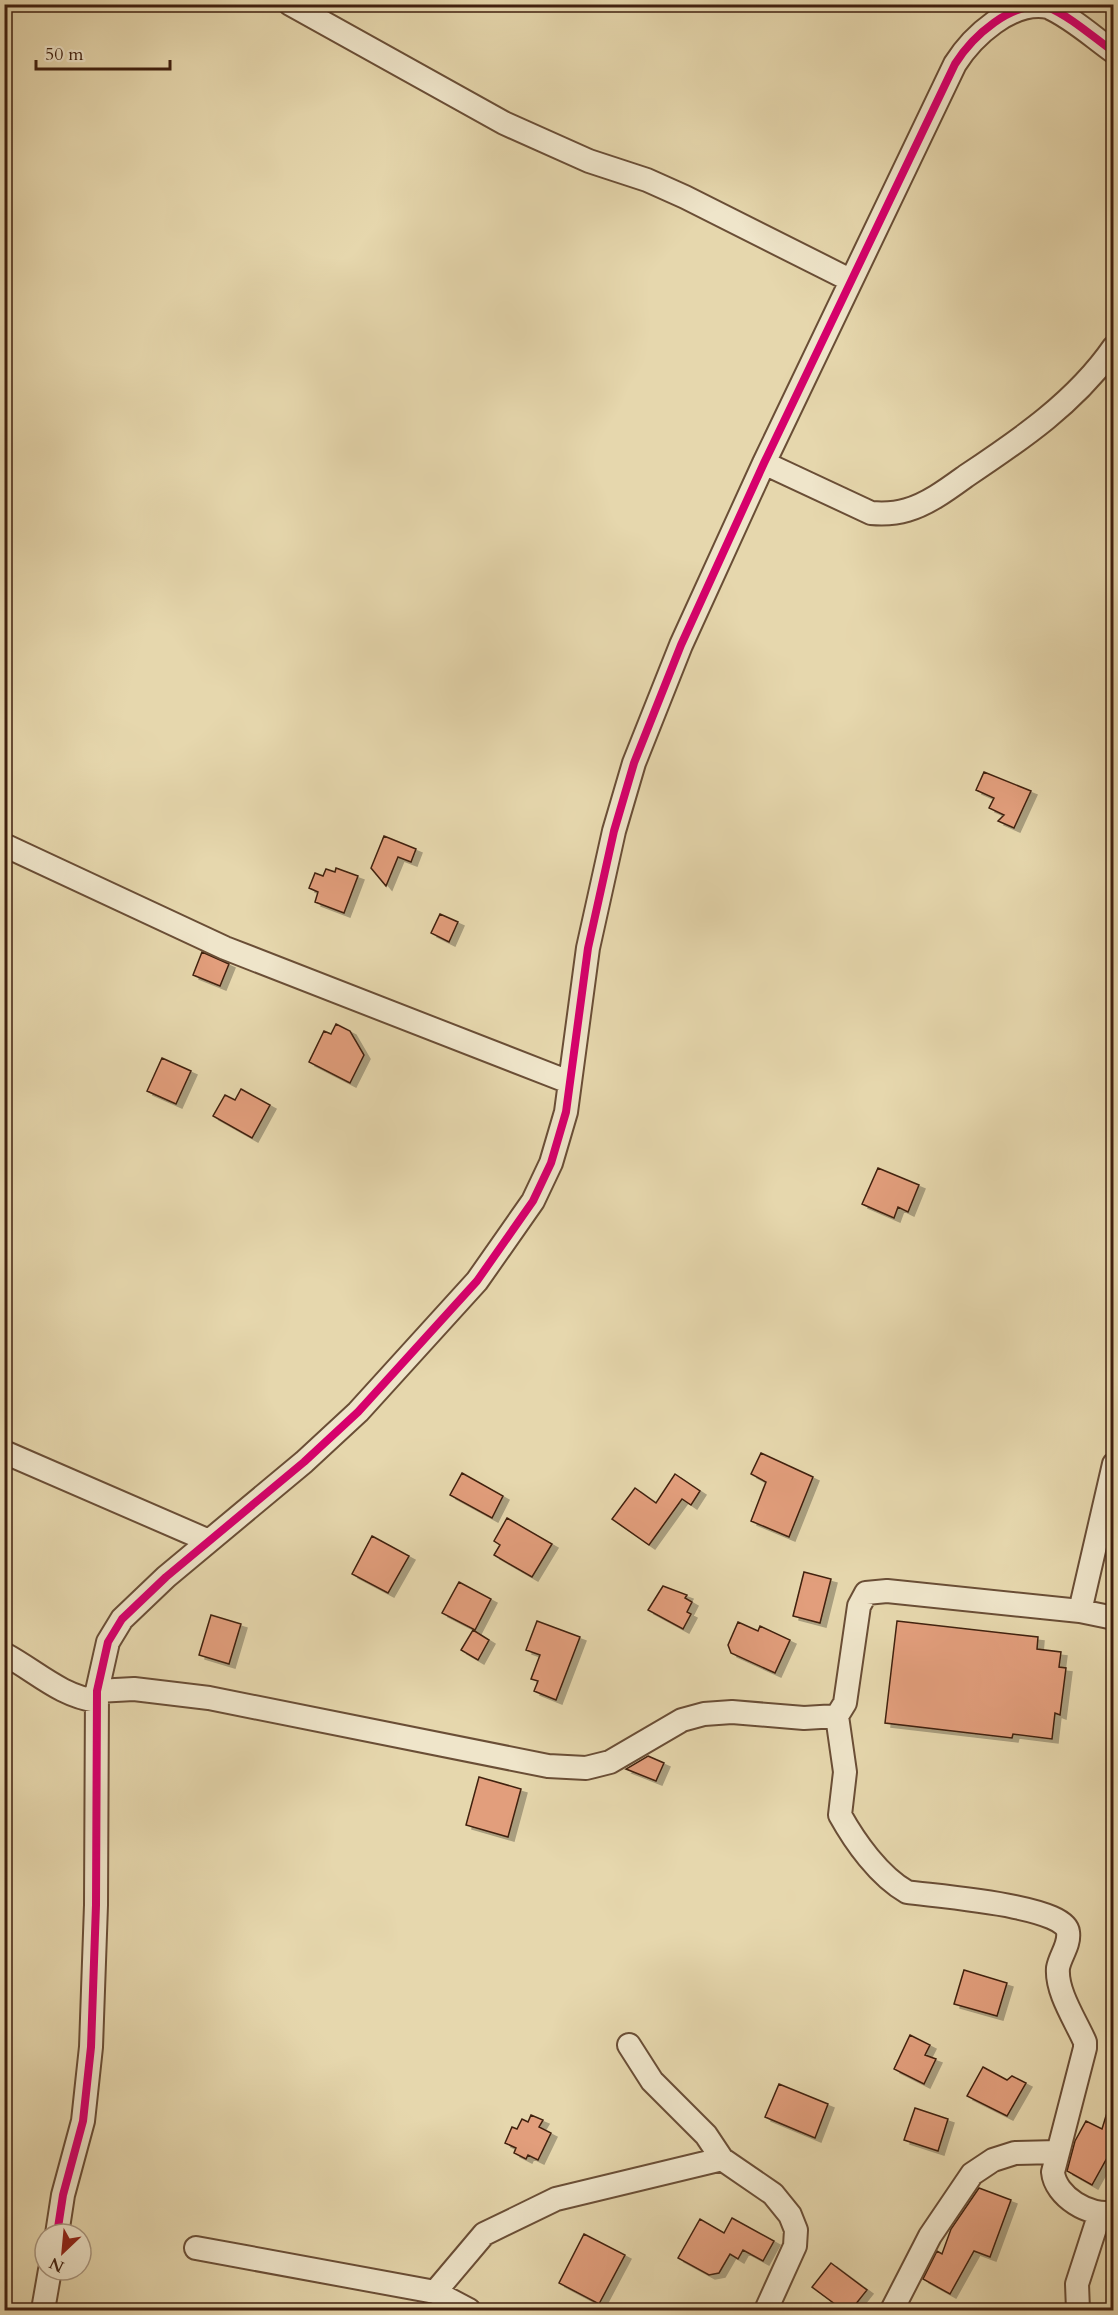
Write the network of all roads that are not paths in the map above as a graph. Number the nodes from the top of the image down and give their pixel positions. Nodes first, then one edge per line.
1 (290, 4) edge
2 (992, 4) edge
3 (982, 28) junction
4 (1113, 52) edge
5 (850, 280) junction
6 (1113, 347) edge
7 (764, 463) junction
8 (4, 845) edge
9 (569, 1082) junction
10 (4, 1452) edge
11 (1113, 1464) edge
12 (209, 1541) junction
13 (1080, 1611) junction
14 (1113, 1618) edge
15 (4, 1654) edge
16 (97, 1696) junction
17 (837, 1716) junction
18 (629, 2045) dead end
19 (1058, 2152) junction
20 (722, 2159) junction
21 (1107, 2212) edge
22 (59, 2222) edge
23 (196, 2248) dead end
24 (48, 2282) edge
25 (435, 2292) junction
26 (43, 2310) edge
27 (469, 2310) edge
28 (765, 2310) edge
29 (892, 2310) edge
30 (1078, 2310) edge

1 - 5 street
2 - 3 street
3 - 4 street
3 - 5 street
5 - 7 street
6 - 7 street
7 - 9 street
8 - 9 street
9 - 12 street
10 - 12 street
11 - 13 street
12 - 16 street
13 - 14 street
13 - 17 street
15 - 16 street
16 - 17 street
16 - 22 street
17 - 19 street
18 - 20 street
19 - 21 street
19 - 29 street
20 - 25 street
20 - 28 street
21 - 30 street
23 - 25 street
24 - 26 street
25 - 27 street

